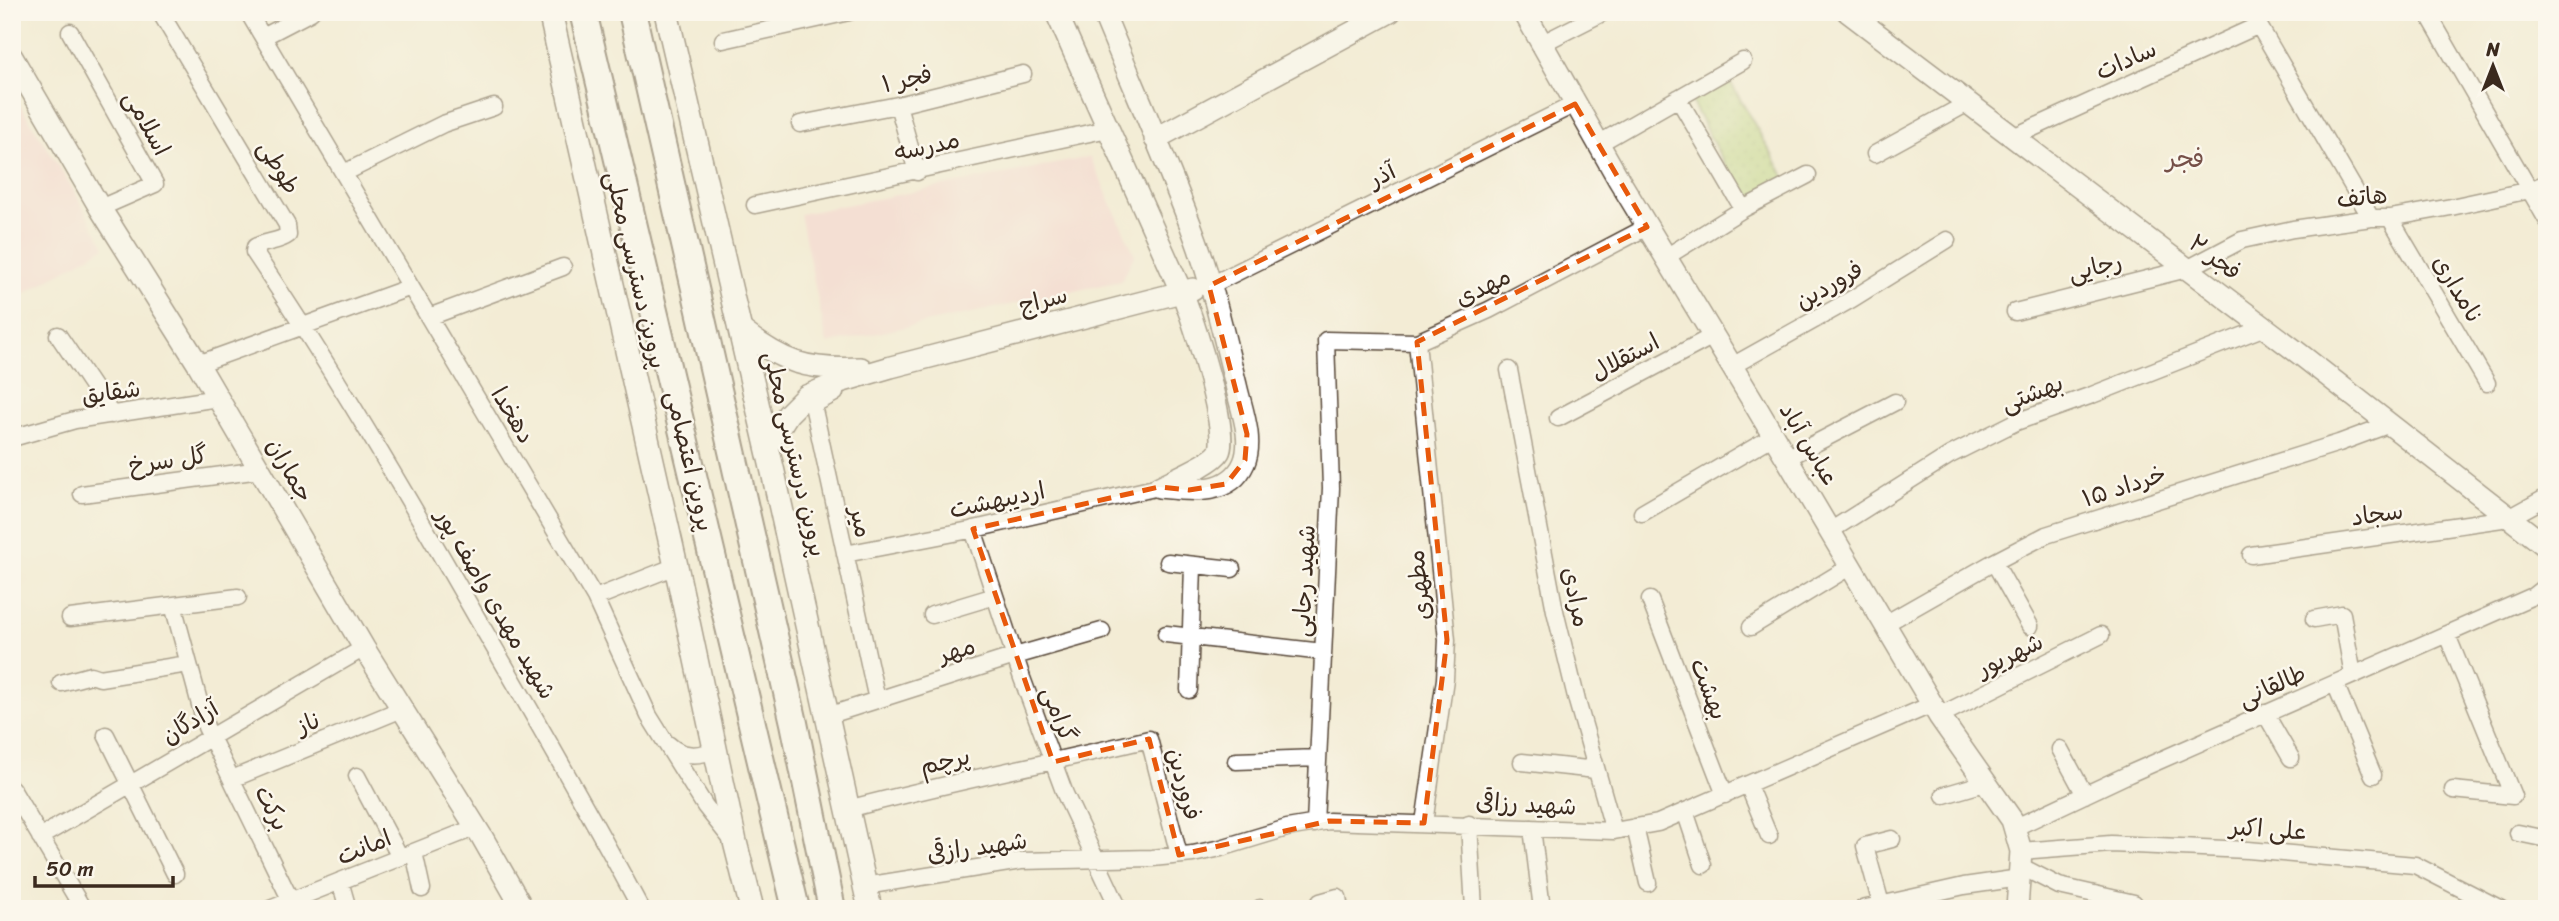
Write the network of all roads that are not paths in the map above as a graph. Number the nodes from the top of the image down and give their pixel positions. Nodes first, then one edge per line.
1 (160, 12) edge
2 (248, 12) edge
3 (311, 12) edge
4 (550, 12) edge
5 (583, 12) edge
6 (632, 12) edge
7 (666, 12) edge
8 (849, 12) edge
9 (1056, 12) edge
10 (1103, 12) edge
11 (1524, 12) edge
12 (1604, 12) edge
13 (2427, 12) edge
14 (1384, 14) edge
15 (1856, 14) edge
16 (2255, 19) edge
17 (70, 32) dead end
18 (263, 37) junction
19 (723, 40) dead end
20 (1541, 44) junction
21 (12, 57) edge
22 (1743, 61) dead end
23 (1023, 74) dead end
24 (1678, 98) junction
25 (1968, 103) junction
26 (1575, 104) junction
27 (898, 105) junction
28 (494, 107) dead end
29 (800, 124) dead end
30 (1108, 129) junction
31 (2012, 137) junction
32 (1155, 139) junction
33 (1598, 144) junction
34 (1875, 154) dead end
35 (917, 172) junction
36 (344, 173) junction
37 (1808, 175) dead end
38 (2547, 183) edge
39 (2530, 190) junction
40 (755, 205) dead end
41 (100, 208) junction
42 (1743, 209) junction
43 (2371, 218) junction
44 (2390, 218) junction
45 (2547, 220) edge
46 (1647, 227) junction
47 (1947, 240) dead end
48 (1666, 257) junction
49 (563, 267) dead end
50 (2187, 269) junction
51 (1209, 286) junction
52 (411, 287) junction
53 (1181, 291) junction
54 (2015, 312) dead end
55 (429, 317) junction
56 (304, 327) junction
57 (2264, 327) junction
58 (739, 328) junction
59 (58, 335) dead end
60 (1713, 335) junction
61 (1326, 340) joint
62 (1417, 342) junction
63 (198, 364) junction
64 (1732, 366) junction
65 (891, 367) junction
66 (1508, 370) dead end
67 (858, 377) junction
68 (2487, 383) dead end
69 (218, 398) junction
70 (1895, 401) dead end
71 (112, 415) junction
72 (1558, 418) dead end
73 (2390, 424) junction
74 (1774, 436) junction
75 (12, 438) edge
76 (767, 447) junction
77 (1787, 458) junction
78 (260, 470) junction
79 (1158, 487) junction
80 (82, 494) dead end
81 (2547, 497) edge
82 (1642, 513) dead end
83 (2509, 518) junction
84 (973, 529) junction
85 (1830, 531) junction
86 (2547, 547) edge
87 (845, 554) junction
88 (2252, 555) dead end
89 (1168, 562) dead end
90 (1994, 562) junction
91 (676, 566) junction
92 (1193, 566) junction
93 (1851, 566) junction
94 (1232, 569) dead end
95 (2547, 585) edge
96 (995, 596) junction
97 (239, 597) dead end
98 (595, 598) junction
99 (1650, 600) dead end
100 (173, 605) junction
101 (932, 615) dead end
102 (70, 618) dead end
103 (2314, 619) dead end
104 (1885, 624) junction
105 (2030, 626) dead end
106 (1751, 627) dead end
107 (1102, 631) dead end
108 (1166, 634) dead end
109 (2101, 635) dead end
110 (2447, 635) junction
111 (1191, 636) junction
112 (364, 648) junction
113 (1323, 652) junction
114 (1014, 656) junction
115 (188, 664) junction
116 (2354, 675) junction
117 (2336, 682) junction
118 (61, 683) dead end
119 (1189, 690) dead end
120 (877, 700) junction
121 (402, 709) junction
122 (1936, 710) junction
123 (2264, 713) junction
124 (827, 716) junction
125 (106, 735) dead end
126 (211, 736) junction
127 (663, 740) junction
128 (2060, 748) dead end
129 (715, 750) junction
130 (1318, 758) junction
131 (2291, 758) dead end
132 (1236, 761) dead end
133 (1053, 762) junction
134 (1522, 762) dead end
135 (1597, 769) junction
136 (2373, 775) dead end
137 (357, 776) dead end
138 (232, 779) junction
139 (1985, 783) junction
140 (129, 785) junction
141 (1748, 785) junction
142 (12, 789) edge
143 (2453, 790) dead end
144 (1725, 794) junction
145 (2085, 794) junction
146 (1944, 795) dead end
147 (848, 809) junction
148 (1685, 811) junction
149 (1424, 823) junction
150 (1315, 824) junction
151 (1469, 824) junction
152 (1635, 827) junction
153 (474, 828) junction
154 (1532, 828) junction
155 (2014, 828) junction
156 (1614, 831) junction
157 (2518, 833) dead end
158 (1769, 836) dead end
159 (40, 837) junction
160 (1892, 839) dead end
161 (2547, 839) edge
162 (818, 841) junction
163 (735, 842) junction
164 (407, 854) junction
165 (1179, 855) junction
166 (1096, 859) junction
167 (1703, 864) dead end
168 (2020, 865) junction
169 (175, 874) dead end
170 (340, 881) junction
171 (1648, 883) dead end
172 (864, 886) junction
173 (422, 889) dead end
174 (291, 901) junction
175 (1320, 902) dead end
176 (2134, 903) dead end
177 (1881, 904) junction
178 (83, 909) edge
179 (270, 909) edge
180 (348, 909) edge
181 (523, 909) edge
182 (641, 909) edge
183 (752, 909) edge
184 (796, 909) edge
185 (832, 909) edge
186 (840, 909) edge
187 (870, 909) edge
188 (1119, 909) edge
189 (1340, 909) edge
190 (1474, 909) edge
191 (1542, 909) edge
192 (1862, 909) edge
193 (2017, 909) edge
194 (2501, 909) edge

1 - 56 street, طوطی
2 - 18 street, دهخدا
3 - 18 street
4 - 91 main road, پروین دسترسی محلی
5 - 184 main road, پروین اعتصامی
6 - 162 main road, پروین اعتصامی
7 - 58 main road, پروین درسترسی محلی
8 - 19 street
9 - 30 street
10 - 32 street
11 - 20 street, عباس آباد
12 - 20 street
13 - 39 street
14 - 32 street
15 - 25 street, فجر ۲
16 - 31 street, سادات
16 - 43 street
17 - 41 street, اسلامی
18 - 36 street, دهخدا
20 - 26 street, عباس آباد
21 - 41 street, جماران
22 - 24 street
23 - 27 street, فجر ۱
24 - 33 street
24 - 42 street
25 - 31 street, فجر ۲
25 - 34 street
26 - 33 street, عباس آباد
26 - 51 street, آذر
27 - 29 street, فجر ۱
27 - 35 street
28 - 36 street
30 - 35 street, مدرسه
30 - 53 street
31 - 50 street, فجر ۲
32 - 51 street
33 - 46 street, عباس آباد
35 - 40 street, مدرسه
36 - 52 street, دهخدا
37 - 42 street
38 - 39 street, هاتف
39 - 44 street, هاتف
39 - 45 street
41 - 63 street, جماران
42 - 48 street
43 - 44 street, هاتف
43 - 50 street, هاتف
44 - 68 street, نامداری
46 - 48 street, عباس آباد
46 - 62 street, مهدی
47 - 64 street, فروردین
48 - 60 street, عباس آباد
49 - 55 street
50 - 54 street, رجایی
50 - 57 street, فجر ۲
51 - 53 street, سراج
51 - 79 street
52 - 55 street, دهخدا
52 - 56 street
53 - 65 street, سراج
53 - 79 street
55 - 98 street, دهخدا
56 - 63 street
56 - 182 street, شهید مهدی واصف پور
57 - 73 street, فجر ۲
57 - 85 street, بهشتی
58 - 65 street, سراج
58 - 76 main road, پروین درسترسی محلی
59 - 71 street
60 - 64 street, عباس آباد
60 - 72 street, استقلال
61 - 62 street, مهدی
61 - 113 street, شهید رجایی
62 - 149 street, مطهری
63 - 69 street, جماران
64 - 74 street, عباس آباد
65 - 67 street, سراج
66 - 135 street, مرادی
67 - 76 street, سراج
67 - 87 street, میر
69 - 71 street, شقایق
69 - 78 street, جماران
70 - 77 street
71 - 75 street, شقایق
73 - 83 street, فجر ۲
73 - 90 street, ۱۵ خرداد
74 - 77 street, عباس آباد
74 - 82 street
76 - 124 main road, پروین درسترسی محلی
77 - 85 street, عباس آباد
78 - 80 street, گل سرخ
78 - 112 street, جماران
79 - 84 street, اردیبهشت
81 - 83 street
83 - 86 street, فجر ۲
83 - 88 street, سجاد
84 - 87 street, اردیبهشت
84 - 96 street, گرامی
85 - 93 street, عباس آباد
87 - 120 street, میر
89 - 92 street
90 - 104 street, ۱۵ خرداد
90 - 105 street
91 - 98 street
91 - 129 main road, پروین دسترسی محلی
92 - 94 street
92 - 111 street
93 - 104 street, عباس آباد
93 - 106 street
95 - 110 street, طالقانی
96 - 101 street
96 - 114 street, گرامی
97 - 100 street
98 - 127 street, دهخدا
99 - 144 street, بهشت
100 - 102 street
100 - 115 street, برکت
103 - 116 street
104 - 122 street, عباس آباد
107 - 114 street, مهر
108 - 111 street
109 - 122 street, شهریور
110 - 116 street, طالقانی
110 - 143 street
111 - 113 street
111 - 119 street
112 - 121 street, جماران
112 - 126 street, آزادگان
113 - 130 street, شهید رجایی
114 - 120 street, مهر
114 - 133 street, گرامی
115 - 118 street
115 - 126 street, برکت
116 - 117 street, طالقانی
117 - 123 street, طالقانی
117 - 136 street
120 - 124 street, مهر
121 - 138 street, ناز
121 - 153 street, جماران
122 - 139 street, عباس آباد
122 - 141 street, شهید رزاقی
123 - 131 street
123 - 145 street, طالقانی
124 - 147 main road, پروین درسترسی محلی
125 - 140 street
126 - 138 street, برکت
126 - 140 street, آزادگان
127 - 129 street
127 - 163 street, دهخدا
128 - 145 street
129 - 163 main road, پروین دسترسی محلی
130 - 132 street
130 - 150 street, شهید رجایی
133 - 147 street, پرچم
133 - 165 street, فروردین
133 - 166 street, گرامی
134 - 135 street
135 - 156 street, مرادی
137 - 164 street
138 - 174 street, برکت
139 - 146 street
139 - 155 street, عباس آباد
140 - 159 street, آزادگان
140 - 169 street
141 - 144 street, شهید رزاقی
141 - 158 street
142 - 159 street
144 - 148 street, شهید رزاقی
145 - 155 street, طالقانی
147 - 172 main road, پروین درسترسی محلی
148 - 152 street, شهید رزاقی
148 - 167 street
149 - 150 street, شهید رزاقی
149 - 151 street, شهید رزاقی
150 - 165 street, شهید رزاقی
151 - 154 street, شهید رزاقی
151 - 190 street
152 - 156 street, شهید رزاقی
152 - 171 street
153 - 164 street, امانت
153 - 181 street, جماران
154 - 156 street, شهید رزاقی
154 - 191 street
155 - 168 street, عباس آباد
157 - 161 street
159 - 178 street
160 - 177 street
162 - 185 main road, پروین اعتصامی
162 - 186 main road
163 - 183 main road, پروین دسترسی محلی
164 - 170 street, امانت
164 - 173 street
165 - 166 street, شهید رزاقی
166 - 172 street, شهید رازقی
166 - 188 street, گرامی
168 - 176 street
168 - 177 street, علی اکبر
168 - 193 street, عباس آباد
168 - 194 street, علی اکبر
170 - 174 street, امانت
170 - 180 street
172 - 187 main road, پروین درسترسی محلی
174 - 179 street, امانت
175 - 189 street
177 - 192 street, علی اکبر

